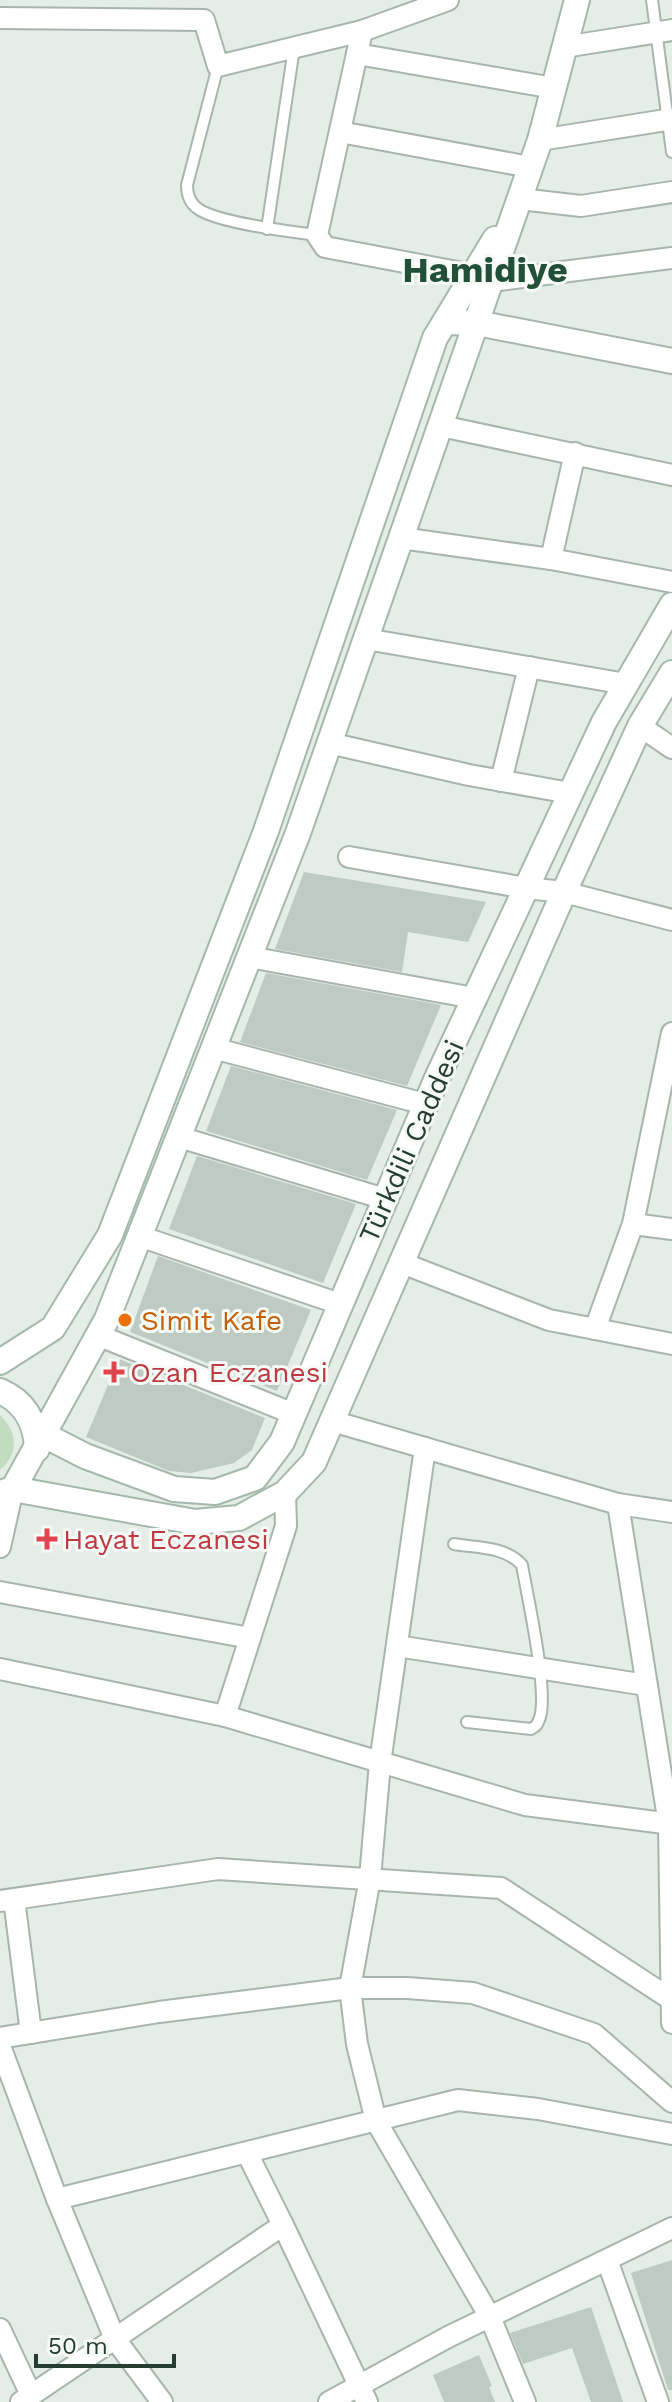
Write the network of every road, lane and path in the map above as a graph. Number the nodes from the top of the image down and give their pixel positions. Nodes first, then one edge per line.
1 (448, 0) edge
2 (577, 0) edge
3 (652, 0) edge
4 (0, 18) edge
5 (362, 31) junction
6 (664, 31) edge
7 (564, 47) junction
8 (294, 48) junction
9 (357, 54) junction
10 (218, 66) junction
11 (554, 88) junction
12 (670, 120) edge
13 (340, 132) junction
14 (540, 140) junction
15 (672, 152) edge
16 (530, 167) junction
17 (672, 192) edge
18 (520, 199) junction
19 (267, 229) junction
20 (317, 235) junction
21 (672, 258) edge
22 (482, 278) junction
23 (445, 322) junction
24 (477, 323) junction
25 (672, 361) edge
26 (441, 426) junction
27 (575, 453) junction
28 (672, 475) edge
29 (401, 538) junction
30 (551, 559) junction
31 (672, 582) edge
32 (672, 605) edge
33 (366, 639) junction
34 (529, 667) junction
35 (672, 673) edge
36 (626, 684) junction
37 (640, 726) junction
38 (329, 743) junction
39 (672, 748) edge
40 (501, 781) junction
41 (570, 793) junction
42 (349, 857) dead end
43 (526, 888) junction
44 (564, 892) junction
45 (672, 920) edge
46 (249, 957) junction
47 (474, 998) junction
48 (672, 1033) edge
49 (213, 1048) junction
50 (665, 1097) edge
51 (425, 1104) junction
52 (179, 1137) junction
53 (385, 1199) junction
54 (633, 1224) junction
55 (672, 1229) edge
56 (139, 1236) junction
57 (402, 1263) junction
58 (340, 1304) junction
59 (595, 1329) junction
60 (100, 1336) junction
61 (672, 1344) edge
62 (0, 1362) edge
63 (0, 1391) edge
64 (294, 1414) junction
65 (332, 1421) junction
66 (40, 1442) junction
67 (425, 1448) junction
68 (7, 1491) edge
69 (285, 1493) junction
70 (618, 1504) junction
71 (672, 1512) edge
72 (454, 1544) dead end
73 (0, 1547) edge
74 (0, 1592) edge
75 (250, 1638) junction
76 (397, 1646) junction
77 (0, 1669) edge
78 (540, 1669) junction
79 (646, 1685) junction
80 (225, 1716) junction
81 (467, 1722) dead end
82 (380, 1763) junction
83 (671, 1824) edge
84 (370, 1878) junction
85 (7, 1900) edge
86 (350, 1988) junction
87 (671, 2000) edge
88 (672, 2023) edge
89 (31, 2033) junction
90 (1, 2050) edge
91 (672, 2102) edge
92 (376, 2121) junction
93 (672, 2134) edge
94 (247, 2153) junction
95 (57, 2199) junction
96 (283, 2225) junction
97 (672, 2228) edge
98 (607, 2260) junction
99 (490, 2317) junction
100 (0, 2329) edge
101 (115, 2339) junction
102 (363, 2394) edge
103 (26, 2399) edge
104 (162, 2402) edge
105 (329, 2402) edge
106 (525, 2402) edge
107 (658, 2402) edge

1 - 5 street
2 - 7 main road
3 - 6 lane
4 - 10 street
5 - 8 street
5 - 9 street
6 - 7 street
6 - 12 lane
7 - 11 main road
8 - 10 street
8 - 19 lane
9 - 11 street
9 - 13 street
10 - 19 lane
11 - 14 main road
12 - 14 street
12 - 15 lane
13 - 16 street
13 - 20 street
14 - 16 main road
16 - 18 main road
17 - 18 street
18 - 22 main road
19 - 20 lane
20 - 22 street
21 - 22 street
22 - 23 main road
22 - 24 main road
23 - 24 main road
23 - 62 main road
24 - 25 main road
24 - 26 main road
26 - 27 street
26 - 29 main road
27 - 28 street
27 - 30 street
29 - 30 street
29 - 33 main road
30 - 31 street
32 - 36 main road, Türkdili Caddesi
33 - 34 street
33 - 38 main road
34 - 36 street
34 - 40 street
35 - 37 main road, Türkdili Caddesi
36 - 41 main road, Türkdili Caddesi
37 - 39 street
37 - 44 main road, Türkdili Caddesi
38 - 40 street
38 - 46 main road
40 - 41 street
41 - 43 main road, Türkdili Caddesi
42 - 43 street
43 - 44 street
43 - 47 main road, Türkdili Caddesi
44 - 45 street
44 - 57 main road, Türkdili Caddesi
46 - 47 street
46 - 49 main road
47 - 51 main road, Türkdili Caddesi
48 - 50 street
49 - 51 street
49 - 52 main road
50 - 54 street
51 - 53 main road, Türkdili Caddesi
52 - 53 street
52 - 56 main road
53 - 58 main road, Türkdili Caddesi
54 - 55 street
54 - 59 street
56 - 58 street
56 - 60 main road
57 - 59 street
57 - 65 main road, Türkdili Caddesi
58 - 64 main road, Türkdili Caddesi
59 - 61 street
60 - 64 street
60 - 66 main road
63 - 66 main road
64 - 66 main road, Türkdili Caddesi
65 - 67 street
65 - 69 main road, Türkdili Caddesi
66 - 68 main road
67 - 70 street
67 - 76 street
68 - 69 main road, Türkdili Caddesi
68 - 73 street
69 - 75 street
70 - 71 street
70 - 79 street
72 - 78 lane
74 - 75 street
75 - 80 street
76 - 78 street
76 - 82 street
77 - 80 street
78 - 79 street
78 - 81 lane
79 - 83 street
80 - 82 street
82 - 83 street
82 - 84 street
83 - 87 street
84 - 85 street
84 - 86 street
84 - 87 street
85 - 89 street
86 - 89 street
86 - 91 street
86 - 92 street
87 - 88 street
89 - 90 street
90 - 95 street
92 - 93 street
92 - 94 street
92 - 99 street
94 - 95 street
94 - 96 street
95 - 101 street
96 - 101 street
96 - 102 street
97 - 98 street
98 - 99 street
98 - 107 street
99 - 102 street
99 - 106 street
100 - 103 street
101 - 103 street
101 - 104 street
102 - 105 street

